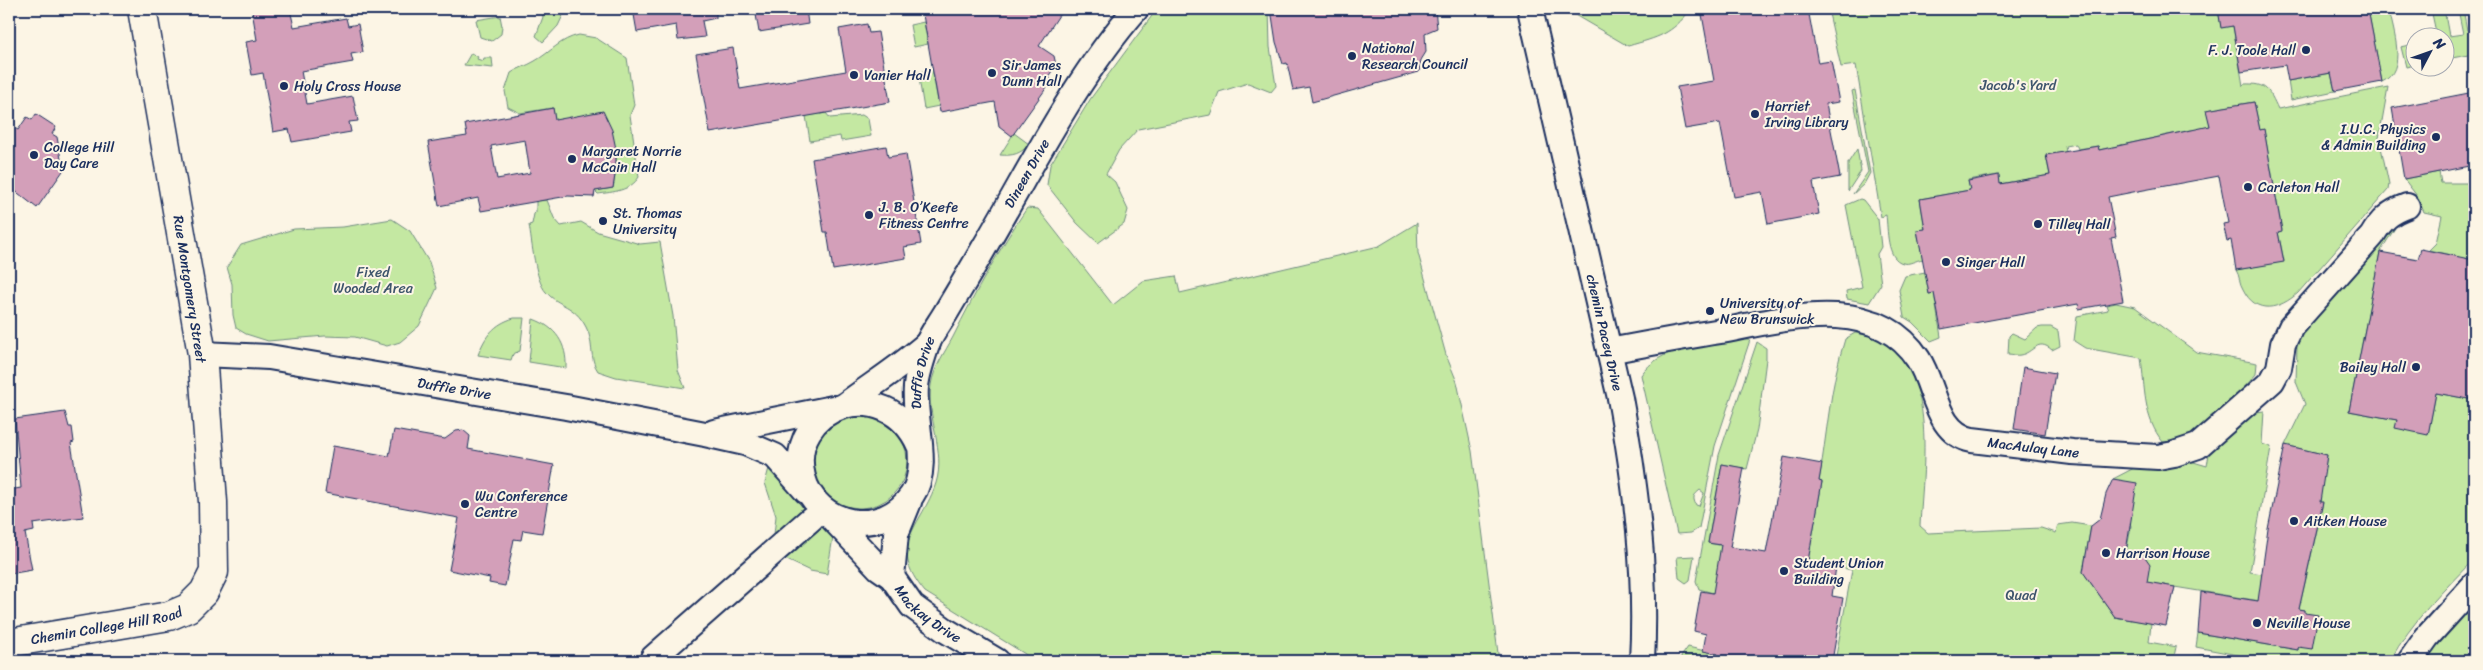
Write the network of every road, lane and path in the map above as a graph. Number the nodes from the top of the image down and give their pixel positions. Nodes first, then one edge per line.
1 (142, 9) edge
2 (1136, 9) edge
3 (1530, 9) edge
4 (2407, 206) dead end
5 (928, 343) junction
6 (1609, 351) junction
7 (202, 354) junction
8 (842, 406) junction
9 (705, 434) junction
10 (919, 445) junction
11 (913, 494) junction
12 (816, 508) junction
13 (214, 572) joint
14 (892, 577) junction
15 (2474, 585) edge
16 (9, 643) edge
17 (653, 658) dead end
18 (997, 661) edge
19 (1642, 661) edge
20 (2410, 661) edge

1 - 7 street, Rue Montgomery Street
2 - 5 street, Dineen Drive
3 - 6 street, chemin Pacey Drive
4 - 6 street, MacAulay Lane
5 - 8 street, Duffie Drive
5 - 10 street, Duffie Drive
6 - 19 street, chemin Pacey Drive
7 - 9 street, Duffie Drive
7 - 13 street, Rue Montgomery Street
8 - 9 street, Duffie Drive
8 - 10 street
8 - 12 street
9 - 12 street, Duffie Drive
10 - 11 street
11 - 12 street
11 - 14 street, Mackay Drive
12 - 14 street, Mackay Drive
12 - 17 street
13 - 16 street, Chemin College Hill Road
14 - 18 street, Mackay Drive
15 - 20 street

